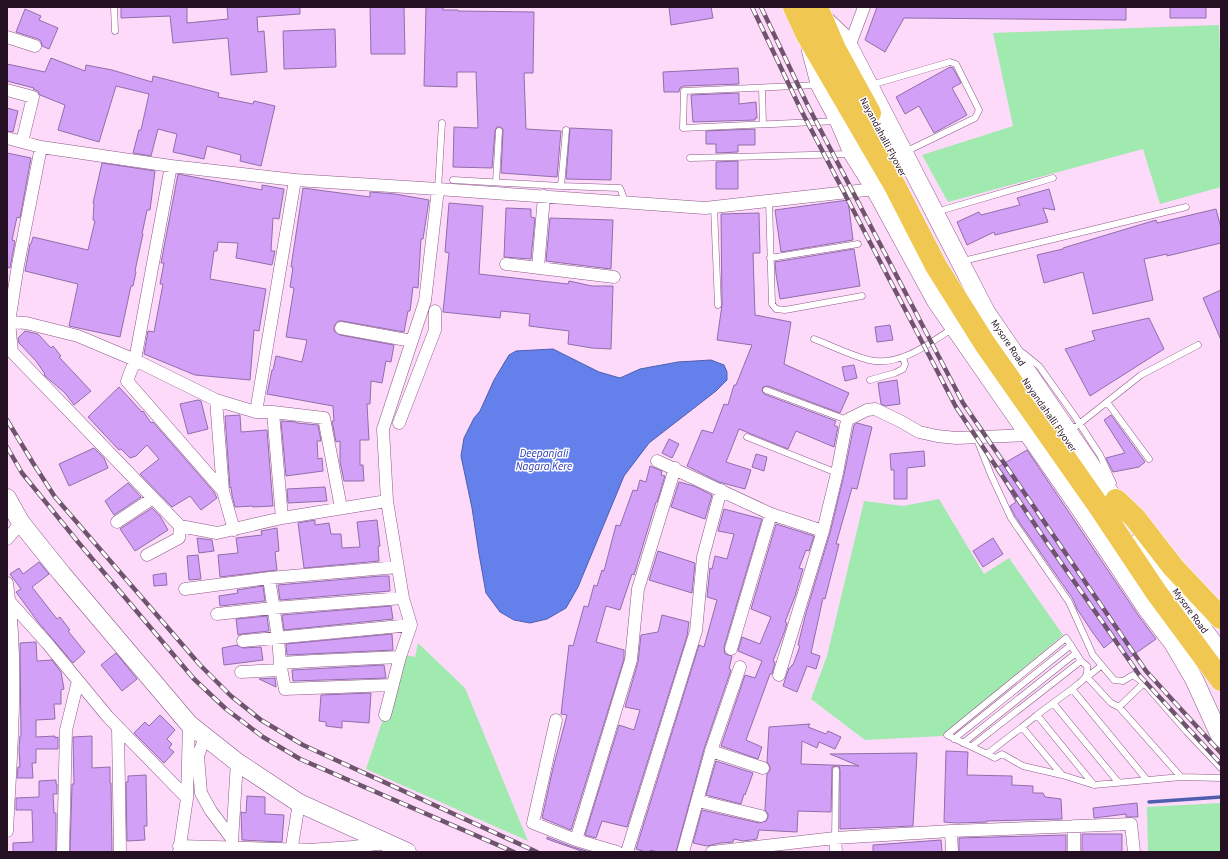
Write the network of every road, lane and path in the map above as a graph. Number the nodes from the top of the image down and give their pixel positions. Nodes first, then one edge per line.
1 (114, 7) edge
2 (794, 7) edge
3 (864, 7) edge
4 (819, 12) edge
5 (115, 31) dead end
6 (7, 37) edge
7 (35, 46) dead end
8 (842, 48) junction
9 (826, 81) junction
10 (869, 86) junction
11 (762, 88) junction
12 (7, 90) edge
13 (839, 121) junction
14 (442, 123) dead end
15 (763, 124) junction
16 (566, 130) dead end
17 (499, 131) dead end
18 (7, 138) edge
19 (22, 142) junction
20 (42, 147) junction
21 (904, 152) junction
22 (853, 154) junction
23 (690, 158) dead end
24 (171, 166) junction
25 (1053, 178) dead end
26 (295, 180) junction
27 (453, 180) dead end
28 (496, 182) junction
29 (561, 186) junction
30 (438, 189) junction
31 (875, 189) junction
32 (544, 196) junction
33 (769, 201) junction
34 (622, 202) junction
35 (714, 207) junction
36 (1186, 207) dead end
37 (934, 213) junction
38 (858, 244) dead end
39 (770, 258) junction
40 (12, 263) edge
41 (948, 263) junction
42 (506, 264) dead end
43 (538, 268) junction
44 (614, 277) dead end
45 (862, 296) dead end
46 (718, 305) dead end
47 (435, 311) dead end
48 (9, 322) junction
49 (341, 328) dead end
50 (954, 328) junction
51 (814, 339) dead end
52 (412, 341) junction
53 (1198, 345) dead end
54 (903, 356) junction
55 (135, 360) junction
56 (870, 380) dead end
57 (766, 390) dead end
58 (216, 400) junction
59 (1107, 402) junction
60 (256, 412) junction
61 (273, 412) junction
62 (848, 419) junction
63 (399, 423) dead end
64 (1074, 428) junction
65 (1028, 435) junction
66 (747, 437) dead end
67 (976, 437) junction
68 (1149, 459) dead end
69 (657, 461) dead end
70 (675, 468) junction
71 (838, 473) junction
72 (721, 490) junction
73 (223, 491) junction
74 (7, 498) edge
75 (153, 498) junction
76 (1114, 498) junction
77 (387, 501) junction
78 (341, 508) junction
79 (771, 514) junction
80 (282, 518) junction
81 (117, 522) dead end
82 (21, 523) junction
83 (180, 526) junction
84 (234, 530) junction
85 (822, 531) junction
86 (7, 539) edge
87 (147, 555) dead end
88 (398, 567) junction
89 (269, 578) junction
90 (7, 583) edge
91 (185, 589) dead end
92 (402, 598) junction
93 (10, 602) junction
94 (273, 608) junction
95 (217, 614) dead end
96 (1219, 616) edge
97 (411, 625) junction
98 (278, 638) junction
99 (243, 641) dead end
100 (731, 649) dead end
101 (1076, 654) junction
102 (1221, 654) edge
103 (400, 657) junction
104 (1081, 661) junction
105 (1101, 666) junction
106 (1221, 666) edge
107 (281, 667) junction
108 (740, 667) dead end
109 (241, 672) dead end
110 (779, 675) dead end
111 (1087, 677) junction
112 (1221, 680) edge
113 (78, 681) junction
114 (1144, 683) junction
115 (392, 685) junction
116 (1072, 688) junction
117 (10, 689) edge
118 (1053, 703) junction
119 (1119, 707) junction
120 (385, 715) dead end
121 (1037, 715) junction
122 (556, 720) dead end
123 (189, 724) junction
124 (10, 725) edge
125 (118, 727) junction
126 (1022, 727) junction
127 (205, 737) junction
128 (1221, 738) edge
129 (963, 743) junction
130 (972, 746) junction
131 (711, 751) junction
132 (987, 754) junction
133 (237, 762) junction
134 (763, 768) dead end
135 (1221, 768) edge
136 (836, 770) dead end
137 (1062, 775) junction
138 (1181, 777) junction
139 (1221, 778) edge
140 (1147, 780) junction
141 (1118, 782) junction
142 (1094, 785) junction
143 (8, 794) edge
144 (187, 798) junction
145 (698, 801) junction
146 (300, 802) junction
147 (761, 816) dead end
148 (1074, 826) junction
149 (7, 830) edge
150 (952, 830) junction
151 (835, 838) junction
152 (576, 840) junction
153 (232, 843) junction
154 (385, 843) junction
155 (179, 849) edge
156 (291, 851) edge
157 (63, 852) edge
158 (120, 852) edge
159 (407, 852) edge
160 (617, 852) edge
161 (627, 852) edge
162 (683, 852) edge
163 (712, 852) edge
164 (836, 852) edge
165 (952, 852) edge
166 (1074, 852) edge
167 (1134, 852) edge

1 - 5 lane
2 - 9 highway
3 - 8 street
4 - 8 highway, Mysore Road
6 - 7 street
8 - 10 street, Mysore Road
8 - 41 highway, Nayandahalli Flyover
9 - 11 lane
9 - 13 street
9 - 41 highway, Nayandahalli Flyover
10 - 21 street, Mysore Road
10 - 21 lane
11 - 15 lane
11 - 15 lane
12 - 19 street
13 - 15 lane
13 - 22 street
14 - 30 lane
16 - 29 lane
17 - 28 lane
18 - 19 street
19 - 20 street
20 - 24 street
20 - 40 street
21 - 37 street, Mysore Road
22 - 23 lane
22 - 31 street
24 - 26 street
24 - 55 street
25 - 37 lane
26 - 30 street
26 - 60 street
27 - 28 lane
28 - 29 lane
29 - 34 lane
30 - 32 street
30 - 52 street
31 - 33 street
31 - 50 street
32 - 34 street
32 - 43 street
33 - 35 street
33 - 39 lane
34 - 35 street
35 - 46 lane
36 - 41 lane
37 - 41 street, Mysore Road
38 - 39 lane
39 - 45 lane
40 - 48 street
41 - 64 street, Mysore Road
41 - 106 highway, Nayandahalli Flyover
41 - 112 highway, Nayandahalli Flyover
42 - 43 street
43 - 44 street
47 - 63 street
48 - 55 street
48 - 75 street
49 - 52 street
50 - 54 lane
50 - 65 street
51 - 54 lane
52 - 77 street
53 - 59 lane
54 - 56 lane
55 - 58 street
55 - 73 street
57 - 62 lane
58 - 60 street
58 - 73 street
59 - 64 lane
59 - 68 lane
60 - 61 street
61 - 78 street
61 - 80 street
62 - 67 street
62 - 71 street
64 - 76 street, Mysore Road
65 - 67 street
65 - 128 street
66 - 71 lane
67 - 105 lane
69 - 70 street
70 - 72 street
70 - 152 street
71 - 85 street
72 - 79 street
72 - 161 street
73 - 84 street
74 - 82 street
75 - 81 street
75 - 83 street
76 - 96 highway
76 - 102 street, Mysore Road
77 - 78 street
77 - 88 street
78 - 80 street
79 - 85 street
79 - 100 street
80 - 84 street
82 - 86 street
82 - 123 street
83 - 84 street
83 - 87 street
85 - 110 street
88 - 89 street
88 - 92 street
89 - 91 street
89 - 94 street
90 - 93 street
92 - 94 street
92 - 97 street
93 - 113 street
93 - 117 street
94 - 95 street
94 - 98 street
97 - 98 street
97 - 103 street
98 - 99 street
98 - 107 street
101 - 104 lane
101 - 129 lane
101 - 129 lane
103 - 107 street
103 - 115 street
104 - 111 lane
104 - 130 lane
105 - 111 lane
105 - 114 lane
107 - 109 street
107 - 115 street
108 - 131 street
111 - 116 lane
111 - 119 lane
113 - 125 street
113 - 157 street
114 - 119 lane
114 - 135 lane
115 - 120 street
116 - 118 lane
116 - 140 lane
117 - 124 street
118 - 121 lane
118 - 141 lane
119 - 138 lane
121 - 126 lane
121 - 142 lane
122 - 152 street
123 - 127 street
123 - 144 street
124 - 143 street
125 - 144 street
125 - 158 street
126 - 132 lane
126 - 137 lane
127 - 133 street
127 - 153 street
129 - 130 lane
130 - 132 lane
131 - 134 street
131 - 145 street
132 - 137 lane
133 - 146 street
133 - 153 street
136 - 151 lane
137 - 142 lane
138 - 139 lane
138 - 140 lane
140 - 141 lane
141 - 142 lane
143 - 149 street
144 - 155 street
145 - 147 street
145 - 162 street
146 - 154 street
146 - 156 street
148 - 150 street
148 - 166 street
148 - 167 street
150 - 151 street
150 - 165 street
151 - 163 street
151 - 164 street
152 - 160 street
153 - 155 street
153 - 156 street
154 - 156 street
154 - 159 street

